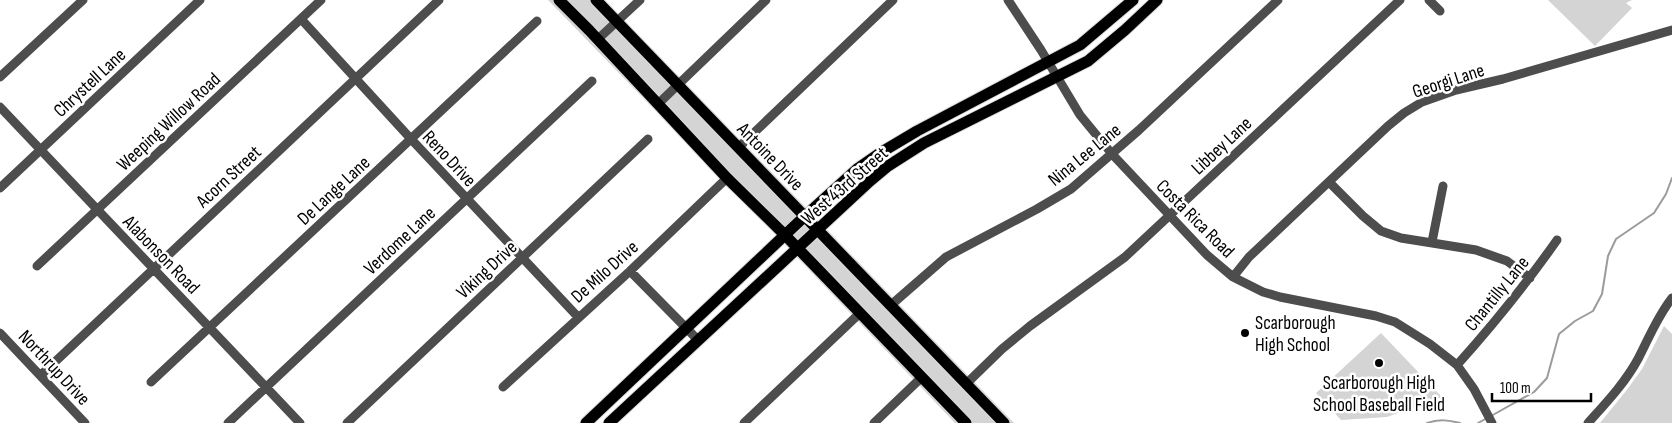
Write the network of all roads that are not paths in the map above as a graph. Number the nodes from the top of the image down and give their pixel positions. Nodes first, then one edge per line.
1 (83, 0) edge
2 (200, 0) edge
3 (321, 0) edge
4 (439, 0) edge
5 (560, 0) edge
6 (596, 0) edge
7 (640, 0) edge
8 (766, 0) edge
9 (893, 0) edge
10 (1133, 0) edge
11 (1157, 0) edge
12 (1278, 0) edge
13 (1400, 0) edge
14 (1429, 0) edge
15 (1010, 1) edge
16 (1440, 11) dead end
17 (301, 19) junction
18 (537, 21) dead end
19 (618, 21) junction
20 (1672, 30) edge
21 (598, 40) junction
22 (1049, 62) junction
23 (1057, 76) junction
24 (0, 77) edge
25 (356, 79) junction
26 (592, 82) dead end
27 (678, 85) junction
28 (658, 104) junction
29 (0, 107) edge
30 (917, 131) junction
31 (411, 139) junction
32 (648, 139) dead end
33 (924, 144) junction
34 (739, 147) junction
35 (40, 150) junction
36 (1112, 154) junction
37 (727, 178) junction
38 (1329, 182) junction
39 (1443, 186) dead end
40 (0, 188) edge
41 (467, 199) junction
42 (97, 210) junction
43 (805, 216) junction
44 (1170, 216) junction
45 (818, 229) junction
46 (785, 235) junction
47 (1556, 240) dead end
48 (1432, 242) junction
49 (798, 248) junction
50 (522, 257) junction
51 (37, 266) dead end
52 (153, 268) junction
53 (630, 271) junction
54 (1233, 277) junction
55 (1530, 278) junction
56 (1672, 298) edge
57 (890, 305) junction
58 (860, 313) junction
59 (578, 317) junction
60 (209, 328) junction
61 (686, 328) junction
62 (0, 333) edge
63 (698, 340) junction
64 (1457, 365) junction
65 (41, 375) junction
66 (922, 377) junction
67 (151, 382) dead end
68 (966, 384) junction
69 (266, 388) junction
70 (503, 388) dead end
71 (602, 409) junction
72 (610, 422) edge
73 (85, 423) edge
74 (228, 423) edge
75 (300, 423) edge
76 (346, 423) edge
77 (586, 423) edge
78 (744, 423) edge
79 (874, 423) edge
80 (966, 423) edge
81 (1004, 423) edge
82 (1492, 423) edge
83 (1588, 423) edge

1 - 24 street
2 - 35 street, Chrystell Lane
3 - 17 street, Weeping Willow Road
4 - 25 street, Acorn Street
5 - 21 main road
6 - 19 main road, Antoine Drive
7 - 19 street
8 - 27 street
9 - 34 street
10 - 22 main road, West 43rd Street
11 - 23 main road, West 43rd Street
12 - 36 street, Nina Lee Lane
13 - 44 street, Libbey Lane
14 - 16 street
15 - 22 street, Costa Rica Road
17 - 25 street, Reno Drive
17 - 42 street, Weeping Willow Road
18 - 31 street, De Lange Lane
19 - 21 street
19 - 27 main road, Antoine Drive
20 - 38 street, Georgi Lane
21 - 28 main road
22 - 23 street, Costa Rica Road
22 - 30 main road, West 43rd Street
23 - 33 main road, West 43rd Street
23 - 36 street, Costa Rica Road
25 - 31 street, Reno Drive
25 - 52 street, Acorn Street
26 - 41 street, Verdome Lane
27 - 28 street
27 - 34 main road, Antoine Drive
28 - 37 main road
29 - 35 street, Alabonson Road
30 - 33 main road
30 - 43 main road, West 43rd Street
31 - 41 street, Reno Drive
31 - 60 street, De Lange Lane
32 - 50 street, Viking Drive
33 - 45 main road, West 43rd Street
34 - 43 main road, Antoine Drive
35 - 40 street, Chrystell Lane
35 - 42 street, Alabonson Road
36 - 44 street, Costa Rica Road
36 - 57 street, Nina Lee Lane
37 - 46 main road
37 - 53 street, De Milo Drive
38 - 48 street
38 - 54 street, Georgi Lane
39 - 48 street
41 - 50 street, Reno Drive
41 - 69 street, Verdome Lane
42 - 51 street, Weeping Willow Road
42 - 52 street, Alabonson Road
43 - 45 main road, Antoine Drive
43 - 46 main road, West 43rd Street
44 - 54 street, Costa Rica Road
44 - 68 street, Libbey Lane
45 - 49 main road, West 43rd Street
45 - 57 main road, Antoine Drive
46 - 49 main road
46 - 61 main road, West 43rd Street
47 - 55 street, Chantilly Lane
48 - 55 street
49 - 58 main road
49 - 63 main road, West 43rd Street
50 - 59 street, Reno Drive
50 - 76 street, Viking Drive
52 - 60 street, Alabonson Road
52 - 65 street, Acorn Street
53 - 59 street, De Milo Drive
53 - 61 street
54 - 64 street, Costa Rica Road
55 - 64 street, Chantilly Lane
56 - 83 street
57 - 68 main road, Antoine Drive
58 - 66 main road
58 - 78 street
59 - 70 street, De Milo Drive
60 - 67 street, De Lange Lane
60 - 69 street, Alabonson Road
61 - 63 street
61 - 71 main road, West 43rd Street
62 - 65 street, Northrup Drive
63 - 72 main road, West 43rd Street
64 - 82 street, Costa Rica Road
65 - 73 street, Northrup Drive
66 - 79 street
66 - 80 main road
68 - 81 main road, Antoine Drive
69 - 74 street, Verdome Lane
69 - 75 street, Alabonson Road
71 - 72 main road
71 - 77 main road, West 43rd Street

